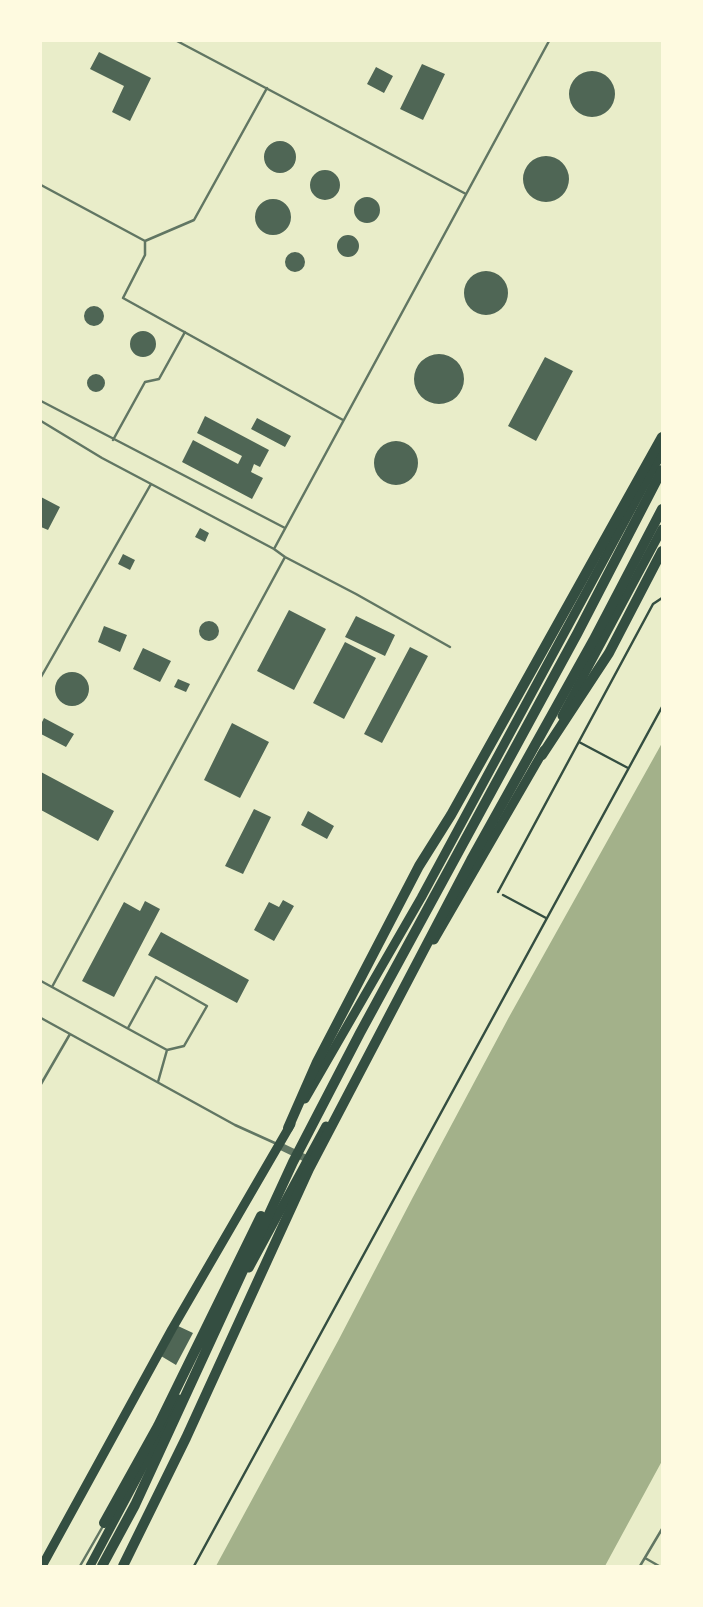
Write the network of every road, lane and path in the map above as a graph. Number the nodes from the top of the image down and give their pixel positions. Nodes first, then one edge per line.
1 (177, 41) edge
2 (549, 41) edge
3 (267, 88) junction
4 (41, 185) edge
5 (466, 194) junction
6 (145, 242) junction
7 (185, 332) junction
8 (41, 401) edge
9 (344, 420) junction
10 (41, 421) edge
11 (662, 436) edge
12 (113, 440) junction
13 (662, 452) edge
14 (662, 470) edge
15 (151, 484) junction
16 (662, 509) edge
17 (285, 528) junction
18 (662, 529) edge
19 (274, 548) junction
20 (662, 550) edge
21 (285, 557) junction
22 (662, 598) edge
23 (450, 647) dead end
24 (41, 677) edge
25 (662, 707) edge
26 (579, 742) junction
27 (542, 755) junction
28 (628, 768) junction
29 (498, 892) dead end
30 (503, 895) dead end
31 (546, 918) junction
32 (41, 981) edge
33 (52, 987) junction
34 (41, 1018) edge
35 (128, 1028) junction
36 (70, 1034) junction
37 (167, 1050) junction
38 (158, 1082) junction
39 (41, 1084) edge
40 (288, 1128) junction
41 (278, 1145) junction
42 (307, 1159) junction
43 (293, 1162) junction
44 (104, 1523) joint
45 (662, 1529) edge
46 (645, 1558) junction
47 (42, 1566) edge
48 (80, 1566) edge
49 (90, 1566) edge
50 (102, 1566) edge
51 (123, 1566) edge
52 (194, 1566) edge
53 (640, 1566) edge
54 (659, 1566) edge

1 - 3 lane
2 - 5 lane
3 - 5 lane
3 - 6 lane
4 - 6 lane
5 - 9 lane
6 - 7 lane
7 - 9 lane
7 - 12 lane
8 - 12 lane
9 - 17 lane
10 - 15 lane
11 - 40 highway
12 - 17 lane
13 - 40 main road
14 - 43 highway
15 - 19 lane
15 - 24 lane
16 - 51 highway
17 - 19 lane
18 - 27 main road
19 - 21 lane
20 - 27 highway
21 - 23 lane
21 - 33 lane
22 - 26 path
25 - 28 path
26 - 28 path
26 - 29 path
27 - 42 main road
28 - 31 path
30 - 31 path
31 - 52 path
32 - 33 lane
33 - 35 lane
34 - 36 lane
35 - 37 lane
35 - 37 lane
36 - 38 lane
36 - 39 lane
37 - 38 lane
38 - 41 lane
40 - 41 main road
41 - 42 street
41 - 47 main road
42 - 49 main road
43 - 44 highway
43 - 50 highway
44 - 48 lane
45 - 46 lane
46 - 53 lane
46 - 54 lane

